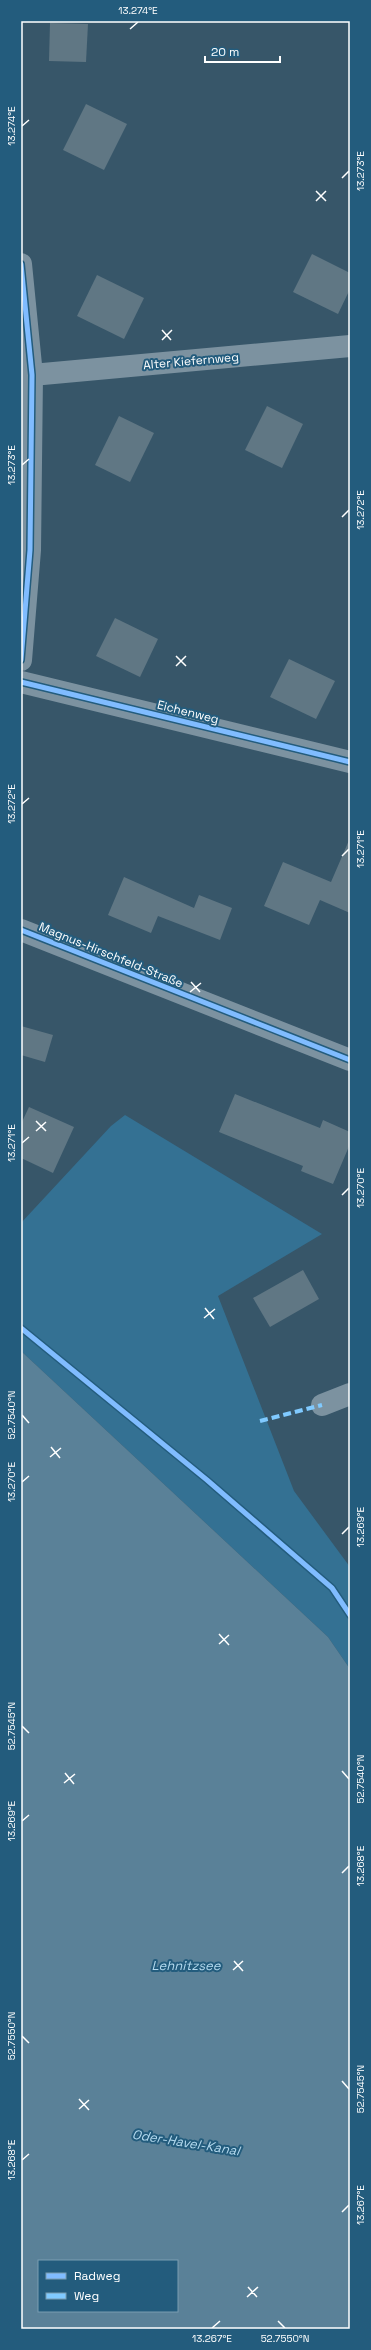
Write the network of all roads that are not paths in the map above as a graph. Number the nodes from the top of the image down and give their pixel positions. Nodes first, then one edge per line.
1 (21, 264) edge
2 (350, 346) edge
3 (32, 375) junction
4 (21, 660) edge
5 (21, 682) edge
6 (350, 762) edge
7 (21, 930) edge
8 (350, 1060) edge
9 (350, 1394) edge
10 (322, 1405) dead end

1 - 3 street
2 - 3 street, Alter Kiefernweg
3 - 4 street
5 - 6 street, Eichenweg
7 - 8 street, Magnus-Hirschfeld-Straße
9 - 10 street

